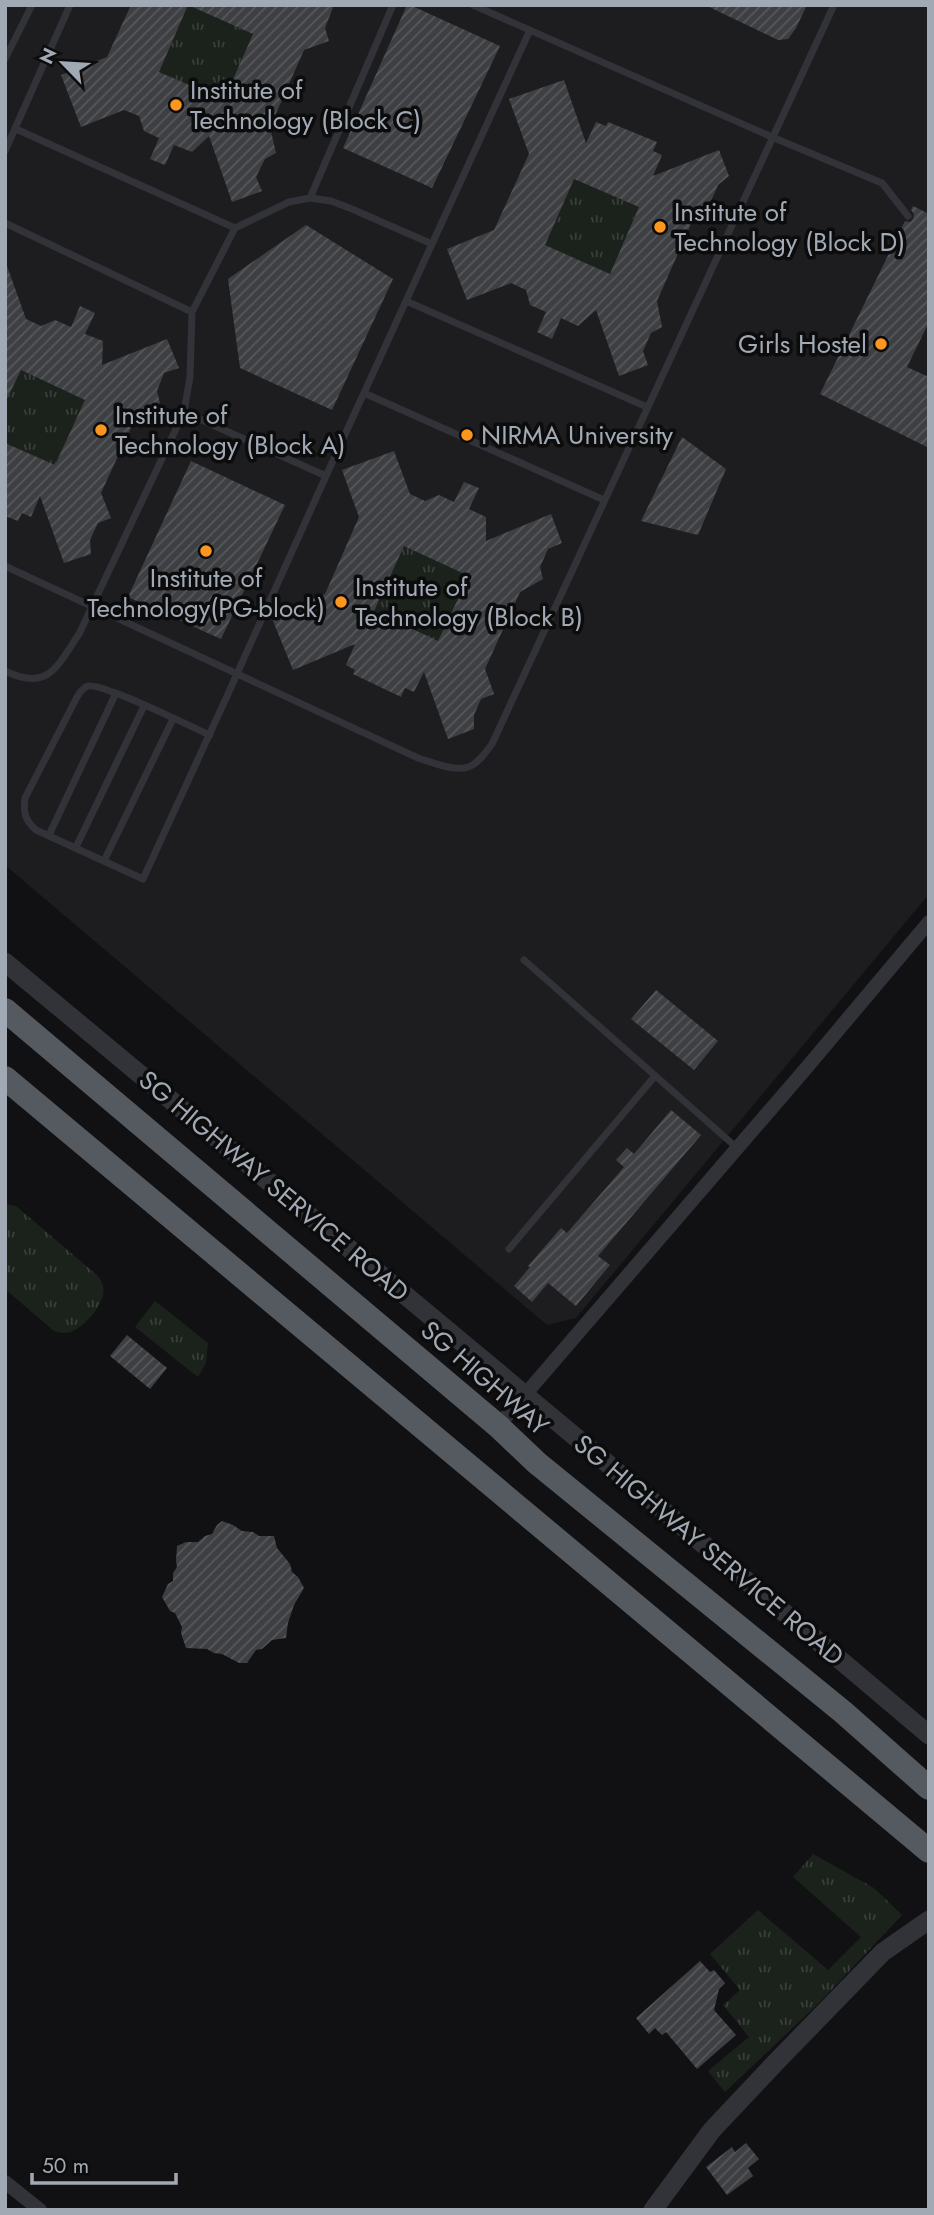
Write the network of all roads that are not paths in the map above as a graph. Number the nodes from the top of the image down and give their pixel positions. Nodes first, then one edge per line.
1 (32, 5) edge
2 (70, 5) edge
3 (393, 5) edge
4 (473, 5) edge
5 (834, 5) edge
6 (530, 30) junction
7 (5, 59) edge
8 (16, 128) junction
9 (772, 137) junction
10 (5, 151) edge
11 (310, 198) junction
12 (908, 216) dead end
13 (5, 223) edge
14 (235, 228) junction
15 (432, 244) junction
16 (406, 302) junction
17 (192, 312) junction
18 (364, 393) junction
19 (647, 407) junction
20 (184, 411) junction
21 (326, 476) junction
22 (604, 500) junction
23 (5, 566) edge
24 (93, 606) junction
25 (5, 671) edge
26 (238, 673) junction
27 (116, 693) junction
28 (145, 706) junction
29 (173, 719) junction
30 (210, 735) junction
31 (49, 835) junction
32 (76, 848) junction
33 (104, 861) junction
34 (929, 922) edge
35 (524, 960) dead end
36 (5, 962) edge
37 (5, 1010) edge
38 (655, 1076) junction
39 (5, 1079) edge
40 (736, 1147) junction
41 (509, 1250) dead end
42 (525, 1396) junction
43 (498, 1426) junction
44 (929, 1735) edge
45 (929, 1788) edge
46 (929, 1851) edge
47 (929, 1920) edge
48 (5, 2182) edge
49 (40, 2210) edge
50 (653, 2210) edge

1 - 7 lane
2 - 8 lane
3 - 11 lane
4 - 6 lane
5 - 9 lane
6 - 9 lane
6 - 15 lane
8 - 10 lane
8 - 14 lane
9 - 12 lane
9 - 19 lane
11 - 14 lane
11 - 15 lane
13 - 17 lane
14 - 17 lane
15 - 16 lane
16 - 18 lane
16 - 19 lane
17 - 20 lane
18 - 21 lane
18 - 22 lane
19 - 22 lane
20 - 21 lane
20 - 24 lane
21 - 26 lane
22 - 26 lane
23 - 24 lane
24 - 25 lane
24 - 26 lane
26 - 30 lane
27 - 28 lane
27 - 31 lane
27 - 31 lane
28 - 29 lane
28 - 32 lane
29 - 30 lane
29 - 33 lane
30 - 33 lane
31 - 32 lane
32 - 33 lane
34 - 40 street
35 - 38 lane
36 - 42 street, SG HIGHWAY SERVICE ROAD
37 - 43 highway, SG HIGHWAY
38 - 40 lane
38 - 41 lane
39 - 46 highway
40 - 42 street
42 - 43 street
42 - 44 street, SG HIGHWAY SERVICE ROAD
43 - 45 highway, SG HIGHWAY
47 - 50 street
48 - 49 street

